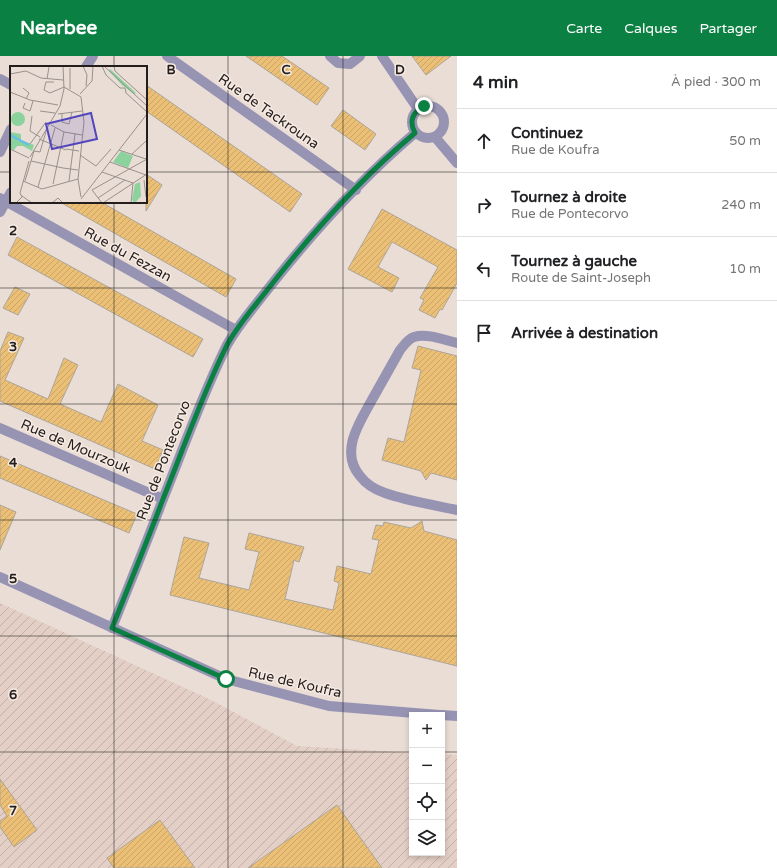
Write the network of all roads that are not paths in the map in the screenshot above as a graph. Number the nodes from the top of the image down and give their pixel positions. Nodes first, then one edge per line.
1 (93, 56) edge
2 (167, 56) edge
3 (330, 56) edge
4 (360, 56) edge
5 (382, 56) edge
6 (87, 66) edge
7 (0, 79) edge
8 (10, 84) edge
9 (418, 109) junction
10 (10, 130) edge
11 (415, 133) junction
12 (435, 137) junction
13 (0, 152) edge
14 (457, 163) edge
15 (356, 190) junction
16 (3, 200) edge
17 (0, 212) edge
18 (236, 330) junction
19 (457, 343) edge
20 (0, 428) edge
21 (163, 499) junction
22 (457, 510) edge
23 (0, 577) edge
24 (112, 628) junction
25 (409, 713) edge
26 (445, 715) edge
27 (457, 716) edge

1 - 6 street
2 - 15 street, Rue de Tackrouna
3 - 4 street
5 - 9 street
7 - 8 street
9 - 11 street
9 - 12 street
10 - 13 street
11 - 12 street
11 - 15 street, Rue de Pontecorvo
12 - 14 street
15 - 18 street, Rue de Pontecorvo
16 - 17 street
16 - 18 street, Rue du Fezzan
18 - 21 street, Rue de Pontecorvo
19 - 22 street
20 - 21 street, Rue de Mourzouk
21 - 24 street, Rue de Pontecorvo
23 - 24 street, Rue de Koufra
24 - 25 street, Rue de Koufra
26 - 27 street

